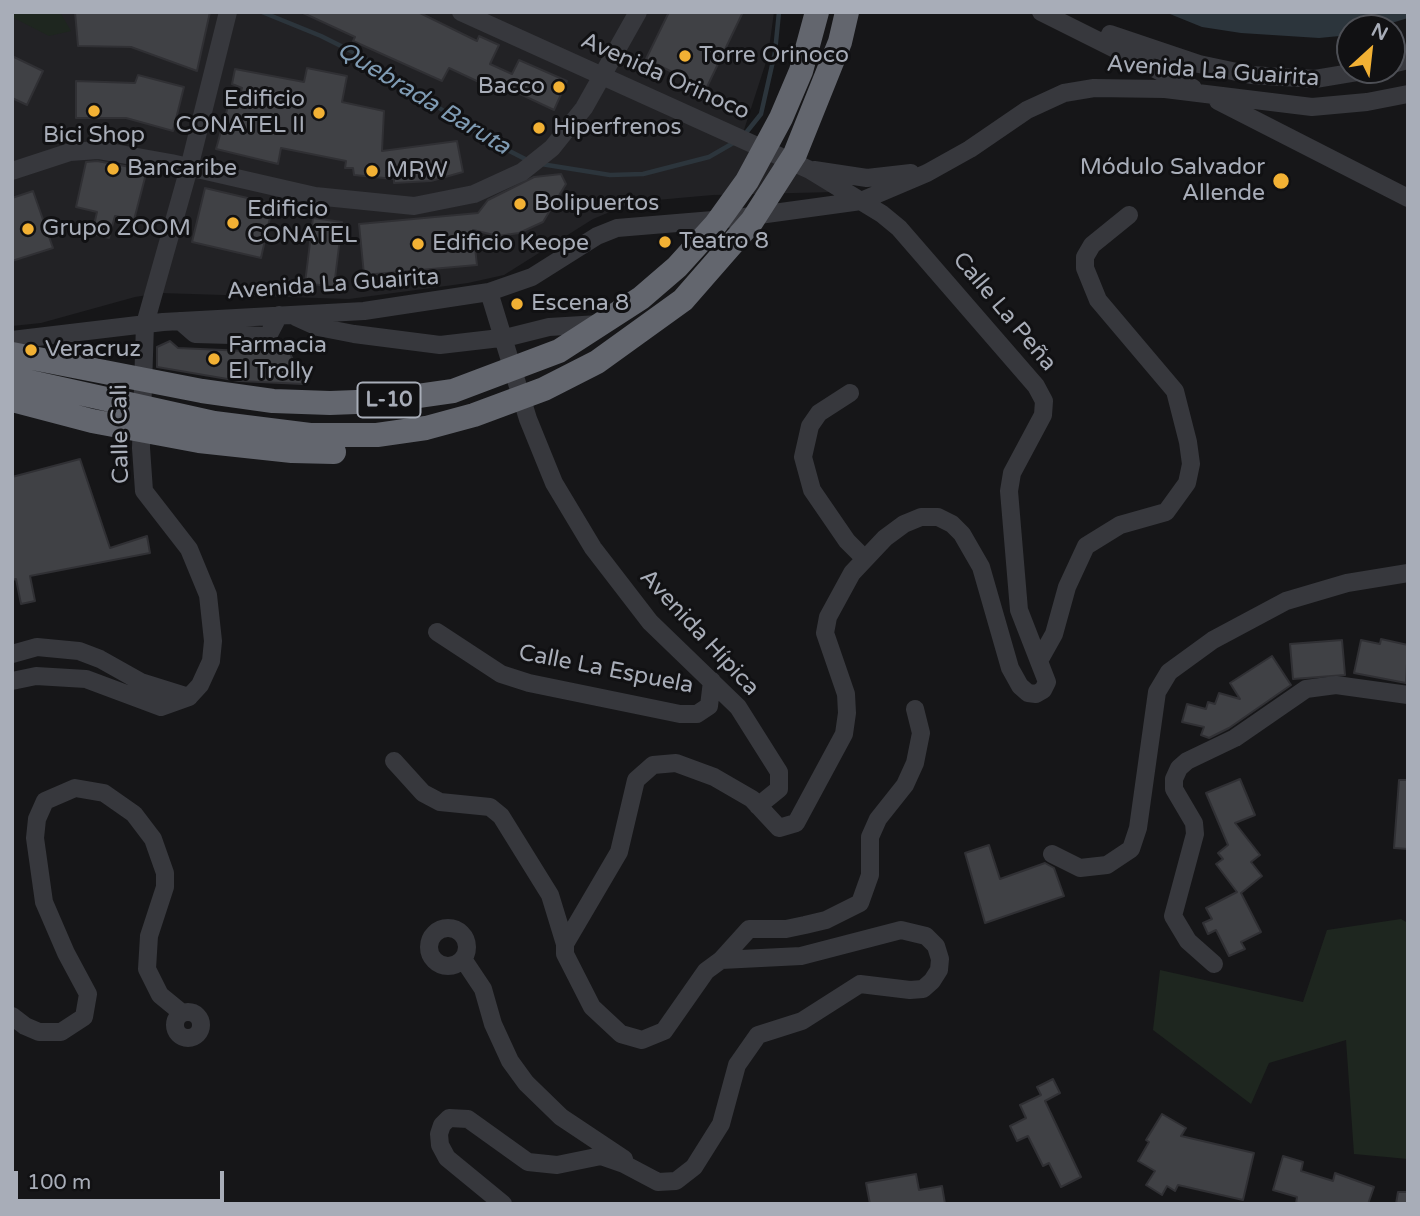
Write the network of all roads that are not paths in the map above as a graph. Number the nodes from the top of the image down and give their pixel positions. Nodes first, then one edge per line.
1 (461, 12) edge
2 (638, 12) edge
3 (817, 12) edge
4 (846, 12) edge
5 (1041, 12) edge
6 (1061, 12) edge
7 (228, 14) edge
8 (1336, 76) edge
9 (604, 77) junction
10 (1403, 98) edge
11 (938, 167) junction
12 (189, 168) junction
13 (810, 170) junction
14 (12, 171) edge
15 (1408, 198) edge
16 (861, 201) junction
17 (1129, 215) dead end
18 (489, 292) junction
19 (285, 315) junction
20 (604, 323) junction
21 (145, 324) junction
22 (12, 340) edge
23 (12, 354) edge
24 (12, 378) edge
25 (850, 393) dead end
26 (12, 400) edge
27 (377, 435) junction
28 (864, 558) junction
29 (1408, 573) edge
30 (437, 632) dead end
31 (12, 654) edge
32 (1040, 659) junction
33 (12, 681) edge
34 (712, 681) junction
35 (1408, 695) edge
36 (189, 697) junction
37 (915, 709) dead end
38 (394, 761) dead end
39 (758, 806) junction
40 (1052, 854) dead end
41 (565, 944) junction
42 (463, 959) dead end
43 (720, 960) junction
44 (1214, 964) dead end
45 (182, 1013) dead end
46 (12, 1016) edge
47 (646, 1177) junction
48 (503, 1204) edge

1 - 9 street, Avenida Orinoco
2 - 9 street
3 - 20 highway, L-10
4 - 27 highway, L-10
5 - 15 street
6 - 8 street
7 - 12 street, Calle Cali
9 - 12 street
9 - 13 street, Avenida Orinoco
10 - 11 street, Avenida La Guairita
11 - 13 street
11 - 16 street, Avenida La Guairita
12 - 14 street
12 - 21 street, Calle Cali
13 - 16 street, Calle La Peña
16 - 18 street, Avenida La Guairita
16 - 32 street, Calle La Peña
17 - 32 street
18 - 19 street, Avenida La Guairita
18 - 34 street, Avenida Hípica
19 - 20 street
19 - 21 street, Avenida La Guairita
20 - 23 highway, L-10
21 - 22 street, Avenida La Guairita
21 - 36 street, Calle Cali
24 - 27 highway, L-10
25 - 28 street
26 - 27 highway, L-10
28 - 32 street
28 - 39 street
29 - 40 street
30 - 34 street, Calle La Espuela
31 - 36 street
33 - 36 street
34 - 39 street, Avenida Hípica
35 - 44 street
37 - 43 street
38 - 41 street
39 - 41 street
41 - 43 street
42 - 47 street
43 - 47 street
45 - 46 street
47 - 48 street

